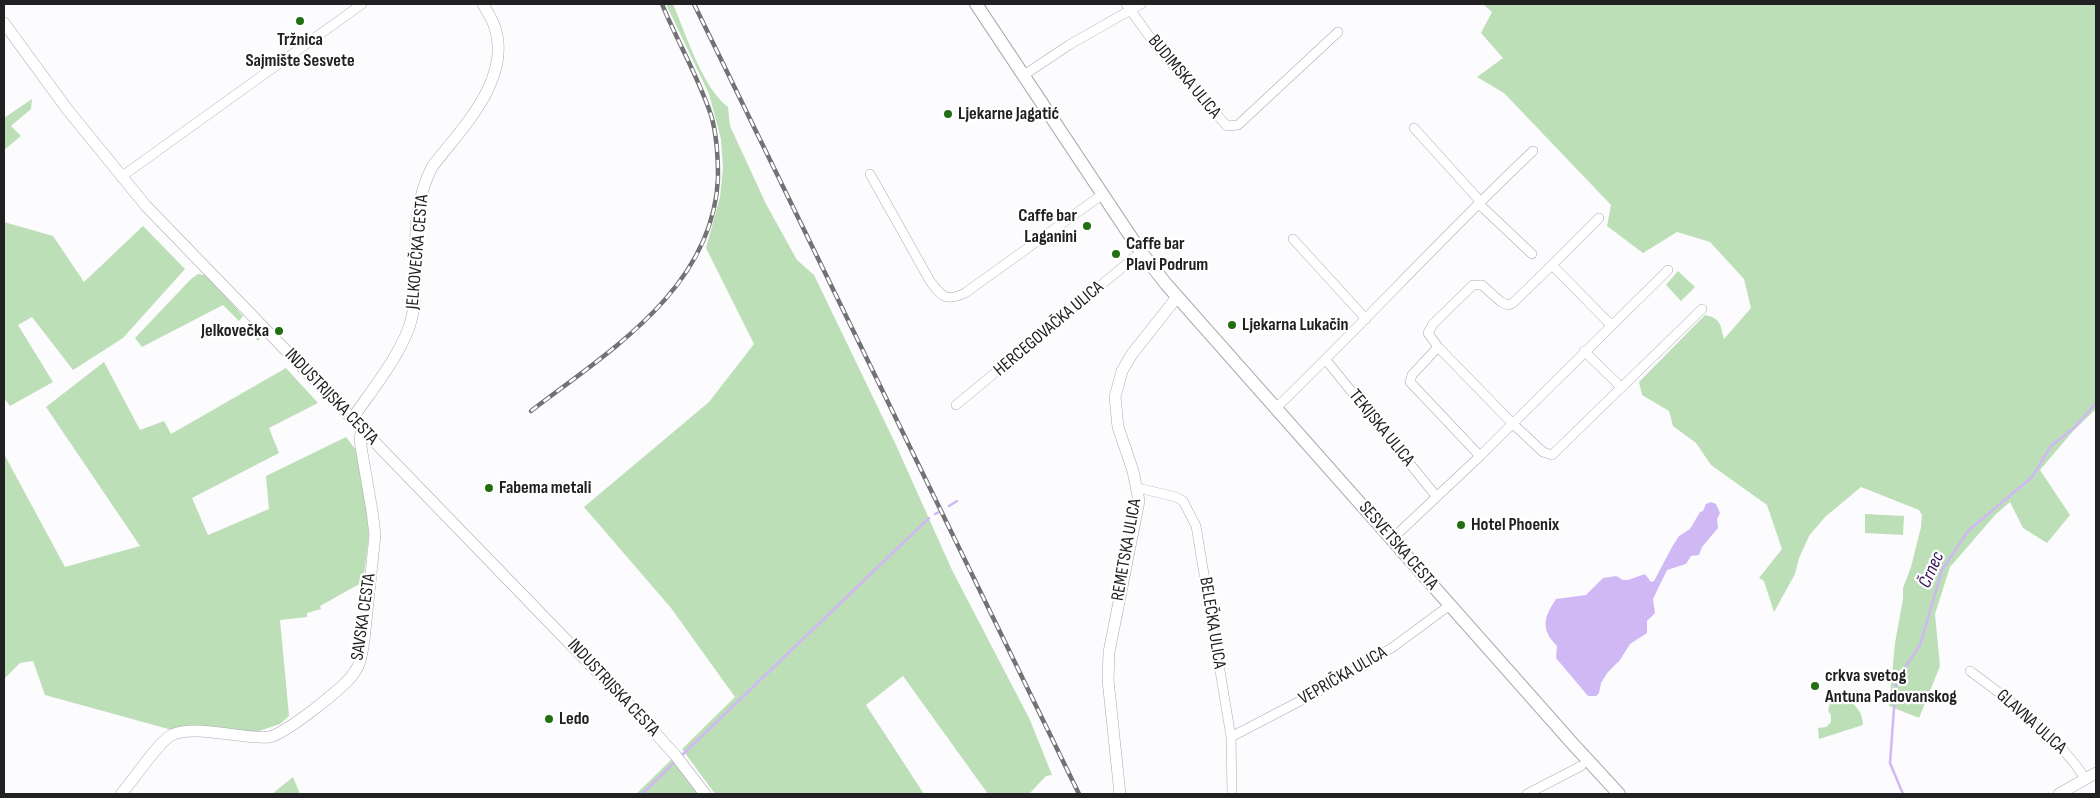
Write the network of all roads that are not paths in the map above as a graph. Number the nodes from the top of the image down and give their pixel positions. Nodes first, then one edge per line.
1 (362, 4) edge
2 (483, 4) edge
3 (976, 4) edge
4 (1141, 4) edge
5 (1128, 7) edge
6 (4, 22) edge
7 (1338, 32) dead end
8 (1028, 72) junction
9 (1414, 128) dead end
10 (1533, 150) dead end
11 (870, 174) dead end
12 (121, 177) junction
13 (1103, 194) junction
14 (1479, 202) junction
15 (1599, 218) dead end
16 (1292, 239) dead end
17 (1142, 252) junction
18 (1532, 254) dead end
19 (1552, 265) junction
20 (1668, 270) dead end
21 (1177, 297) junction
22 (1702, 308) dead end
23 (1366, 319) junction
24 (1611, 325) junction
25 (1438, 347) junction
26 (1584, 351) junction
27 (1326, 360) junction
28 (1621, 387) junction
29 (956, 406) dead end
30 (1276, 408) junction
31 (352, 419) junction
32 (1512, 423) junction
33 (363, 430) junction
34 (1480, 456) junction
35 (1138, 488) junction
36 (1436, 496) junction
37 (1392, 539) junction
38 (1450, 605) junction
39 (1970, 671) dead end
40 (1231, 737) junction
41 (1581, 766) dead end
42 (2096, 773) edge
43 (2085, 778) junction
44 (120, 794) edge
45 (705, 794) edge
46 (1120, 794) edge
47 (1232, 794) edge
48 (1527, 794) edge
49 (1619, 794) edge
50 (2059, 794) edge

1 - 12 street
2 - 31 street, JELKOVEČKA CESTA
3 - 8 main road, SESVETSKA CESTA
4 - 5 street
5 - 7 street, BUDIMSKA ULICA
5 - 8 street
6 - 12 street, INDUSTRIJSKA CESTA
8 - 13 main road, SESVETSKA CESTA
9 - 14 street
10 - 14 street
11 - 13 street
12 - 31 street, INDUSTRIJSKA CESTA
13 - 17 main road, SESVETSKA CESTA
14 - 18 street
14 - 23 street
15 - 19 street
16 - 23 street
17 - 21 main road, SESVETSKA CESTA
17 - 29 street, HERCEGOVAČKA ULICA
19 - 24 street
19 - 25 street
20 - 24 street
21 - 30 main road, SESVETSKA CESTA
21 - 35 street, REMETSKA ULICA
22 - 28 street
23 - 27 street
24 - 26 street
25 - 32 street
25 - 34 street
26 - 28 street
26 - 32 street
27 - 30 street
27 - 36 street, TEKIJSKA ULICA
28 - 32 street
30 - 37 main road, SESVETSKA CESTA
31 - 33 street, INDUSTRIJSKA CESTA
32 - 34 street
33 - 44 street, SAVSKA CESTA
33 - 45 street, INDUSTRIJSKA CESTA
34 - 36 street
35 - 40 street, BELEČKA ULICA
35 - 46 street, REMETSKA ULICA
36 - 37 street
37 - 38 main road, SESVETSKA CESTA
38 - 40 street, VEPRIČKA ULICA
38 - 49 main road, SESVETSKA CESTA
39 - 43 street, GLAVNA ULICA
40 - 47 street, BELEČKA ULICA
41 - 48 street
42 - 43 street
43 - 50 street

